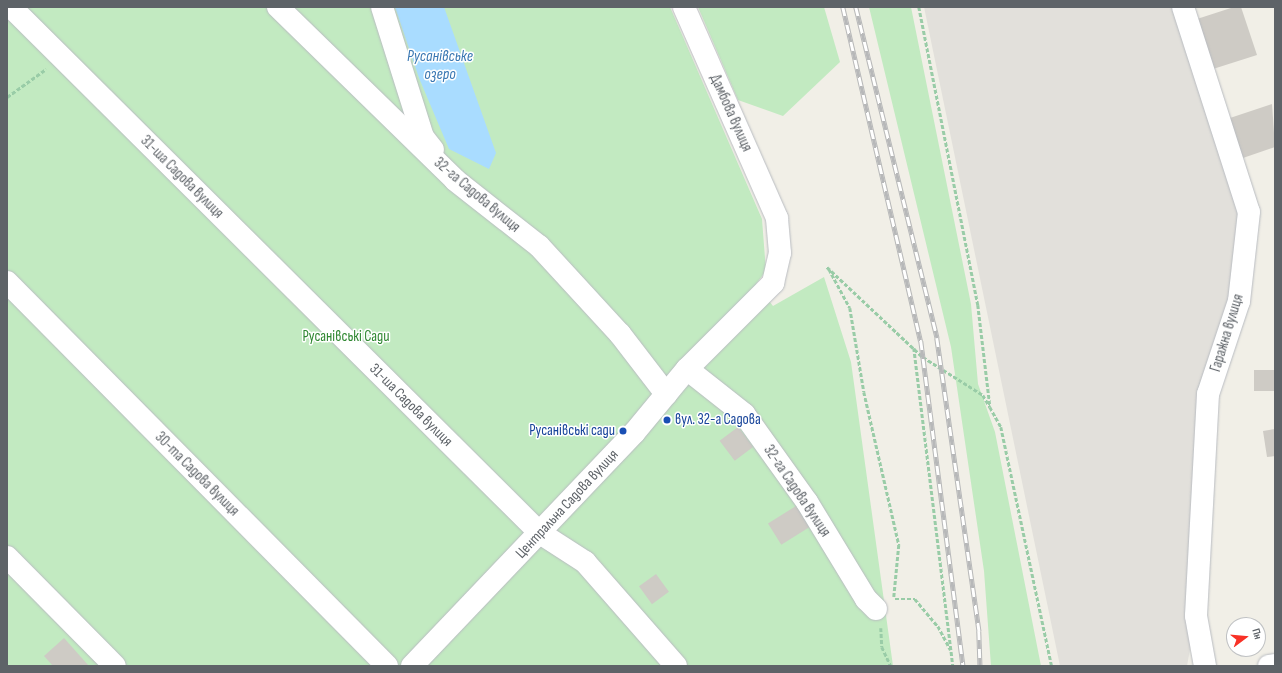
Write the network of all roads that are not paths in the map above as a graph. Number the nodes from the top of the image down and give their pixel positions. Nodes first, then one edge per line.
1 (11, 7) edge
2 (278, 7) edge
3 (382, 7) edge
4 (684, 7) edge
5 (1184, 7) edge
6 (455, 180) junction
7 (777, 218) joint
8 (7, 282) edge
9 (687, 368) junction
10 (666, 394) junction
11 (540, 533) junction
12 (7, 557) edge
13 (876, 608) road end
14 (1275, 665) edge
15 (115, 666) edge
16 (387, 666) edge
17 (412, 666) edge
18 (676, 666) edge
19 (1205, 666) edge
20 (1269, 666) edge

1 - 11 street, 31-ша Садова вулиця
2 - 6 street, 32-га Садова вулиця
3 - 6 street
4 - 7 street, Дамбова вулиця
5 - 19 street, Гаражна вулиця
6 - 10 street, 32-га Садова вулиця
7 - 9 street, Центральна Садова вулиця
8 - 16 street, 30-та Садова вулиця
9 - 10 street, Центральна Садова вулиця
9 - 13 street, 32-га Садова вулиця
10 - 11 street, Центральна Садова вулиця
11 - 17 street, Центральна Садова вулиця
11 - 18 street, 31-ша Садова вулиця
12 - 15 street
14 - 20 street

